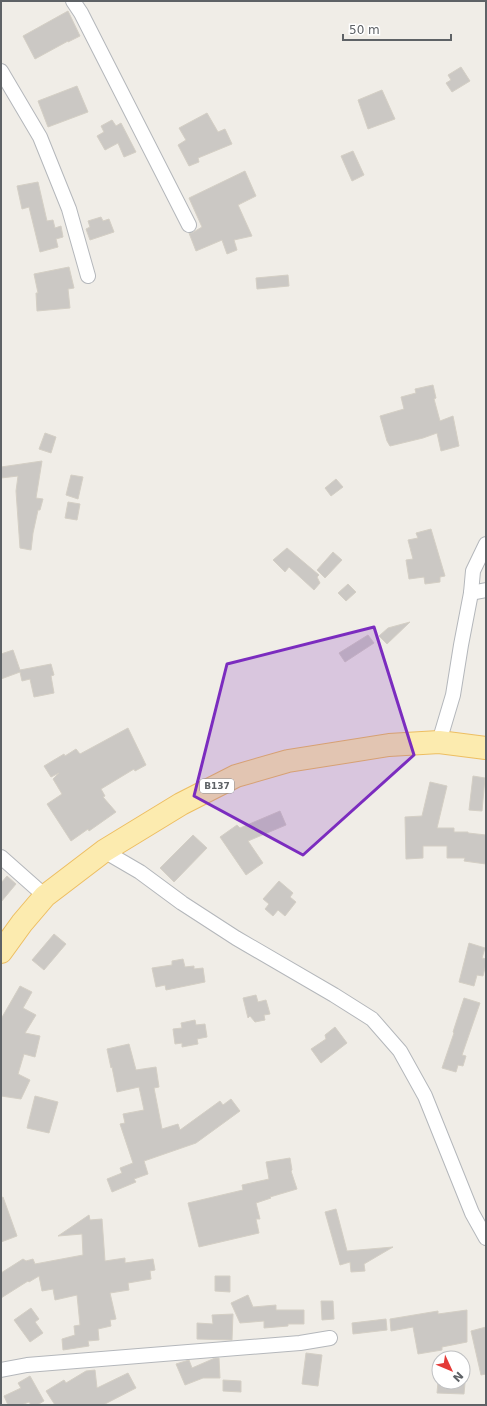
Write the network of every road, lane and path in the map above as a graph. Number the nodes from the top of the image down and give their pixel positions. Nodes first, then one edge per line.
1 (73, 1) edge
2 (1, 71) edge
3 (188, 225) dead end
4 (88, 276) dead end
5 (486, 544) edge
6 (486, 590) edge
7 (471, 593) junction
8 (439, 742) junction
9 (486, 748) edge
10 (104, 851) junction
11 (1, 856) edge
12 (45, 896) junction
13 (1, 952) edge
14 (486, 1238) edge
15 (330, 1338) dead end
16 (1, 1370) edge

1 - 3 street
2 - 4 street
5 - 7 street
6 - 7 street
7 - 8 street
8 - 9 main road, B137
8 - 10 main road, B137
10 - 12 main road, B137
10 - 14 street
11 - 12 street
12 - 13 main road, B137
15 - 16 street

